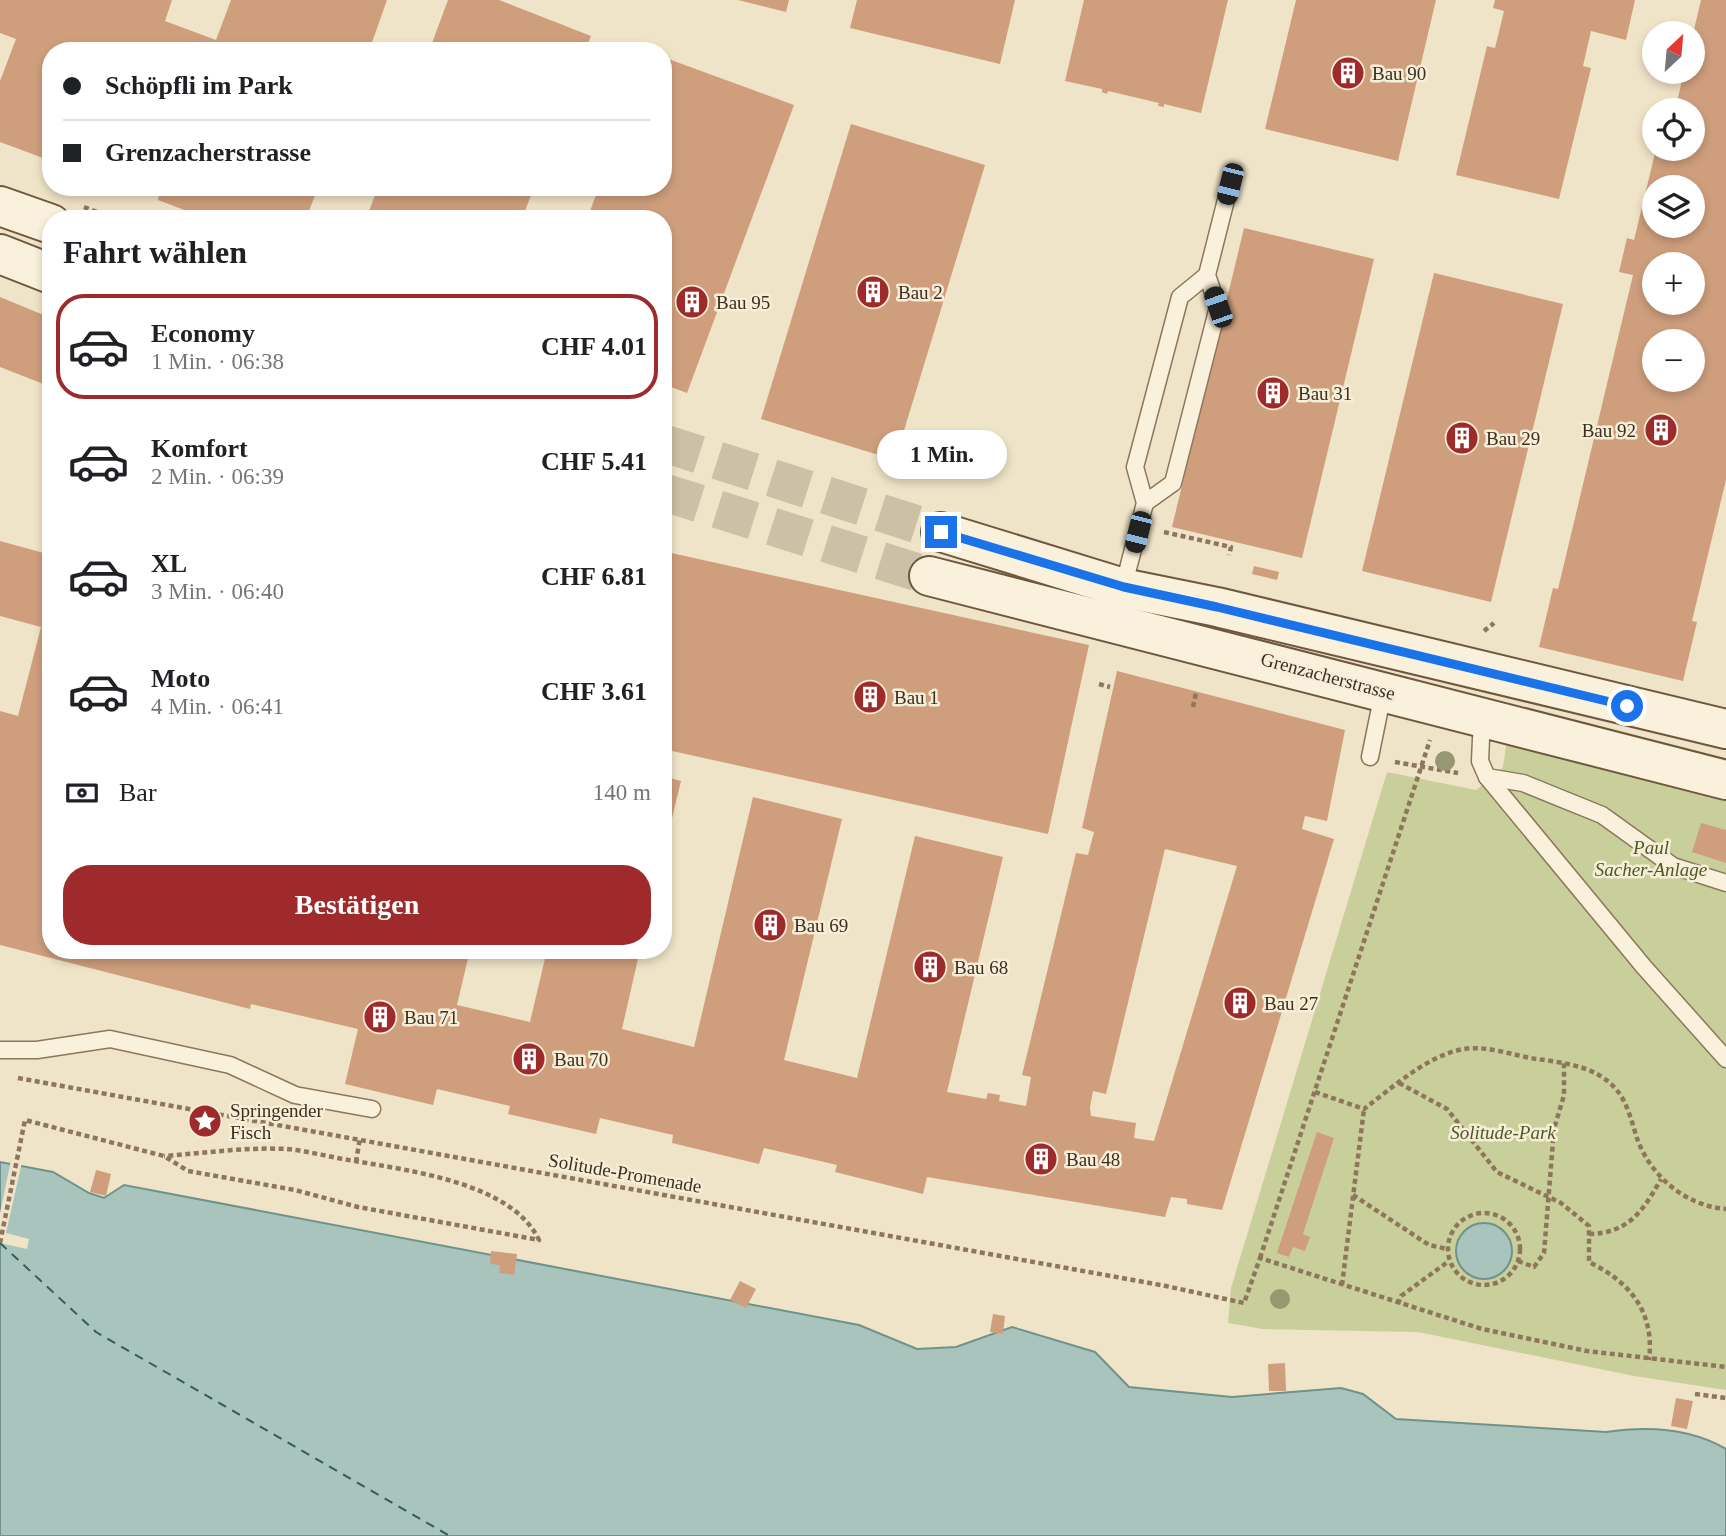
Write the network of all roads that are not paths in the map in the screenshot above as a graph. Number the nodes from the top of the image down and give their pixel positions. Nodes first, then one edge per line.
1 (1230, 184) dead end
2 (0, 206) edge
3 (42, 222) edge
4 (0, 254) edge
5 (42, 270) edge
6 (1207, 275) junction
7 (1145, 503) junction
8 (941, 532) tunnel mouth
9 (929, 576) tunnel mouth
10 (1124, 587) junction
11 (1384, 690) junction
12 (1482, 716) junction
13 (1726, 729) edge
14 (1370, 757) road end
15 (1487, 777) junction
16 (1726, 780) edge
17 (1726, 883) edge
18 (0, 1050) edge
19 (1726, 1059) edge
20 (372, 1109) dead end

1 - 6 lane
2 - 3 main road
4 - 5 main road
6 - 7 lane
6 - 7 lane
7 - 10 lane
8 - 10 main road, Grenzacherstrasse
9 - 11 main road, Grenzacherstrasse
10 - 13 main road, Grenzacherstrasse
11 - 12 main road, Grenzacherstrasse
11 - 14 lane
12 - 15 lane
12 - 16 main road, Grenzacherstrasse
15 - 17 lane
15 - 19 lane
18 - 20 lane

